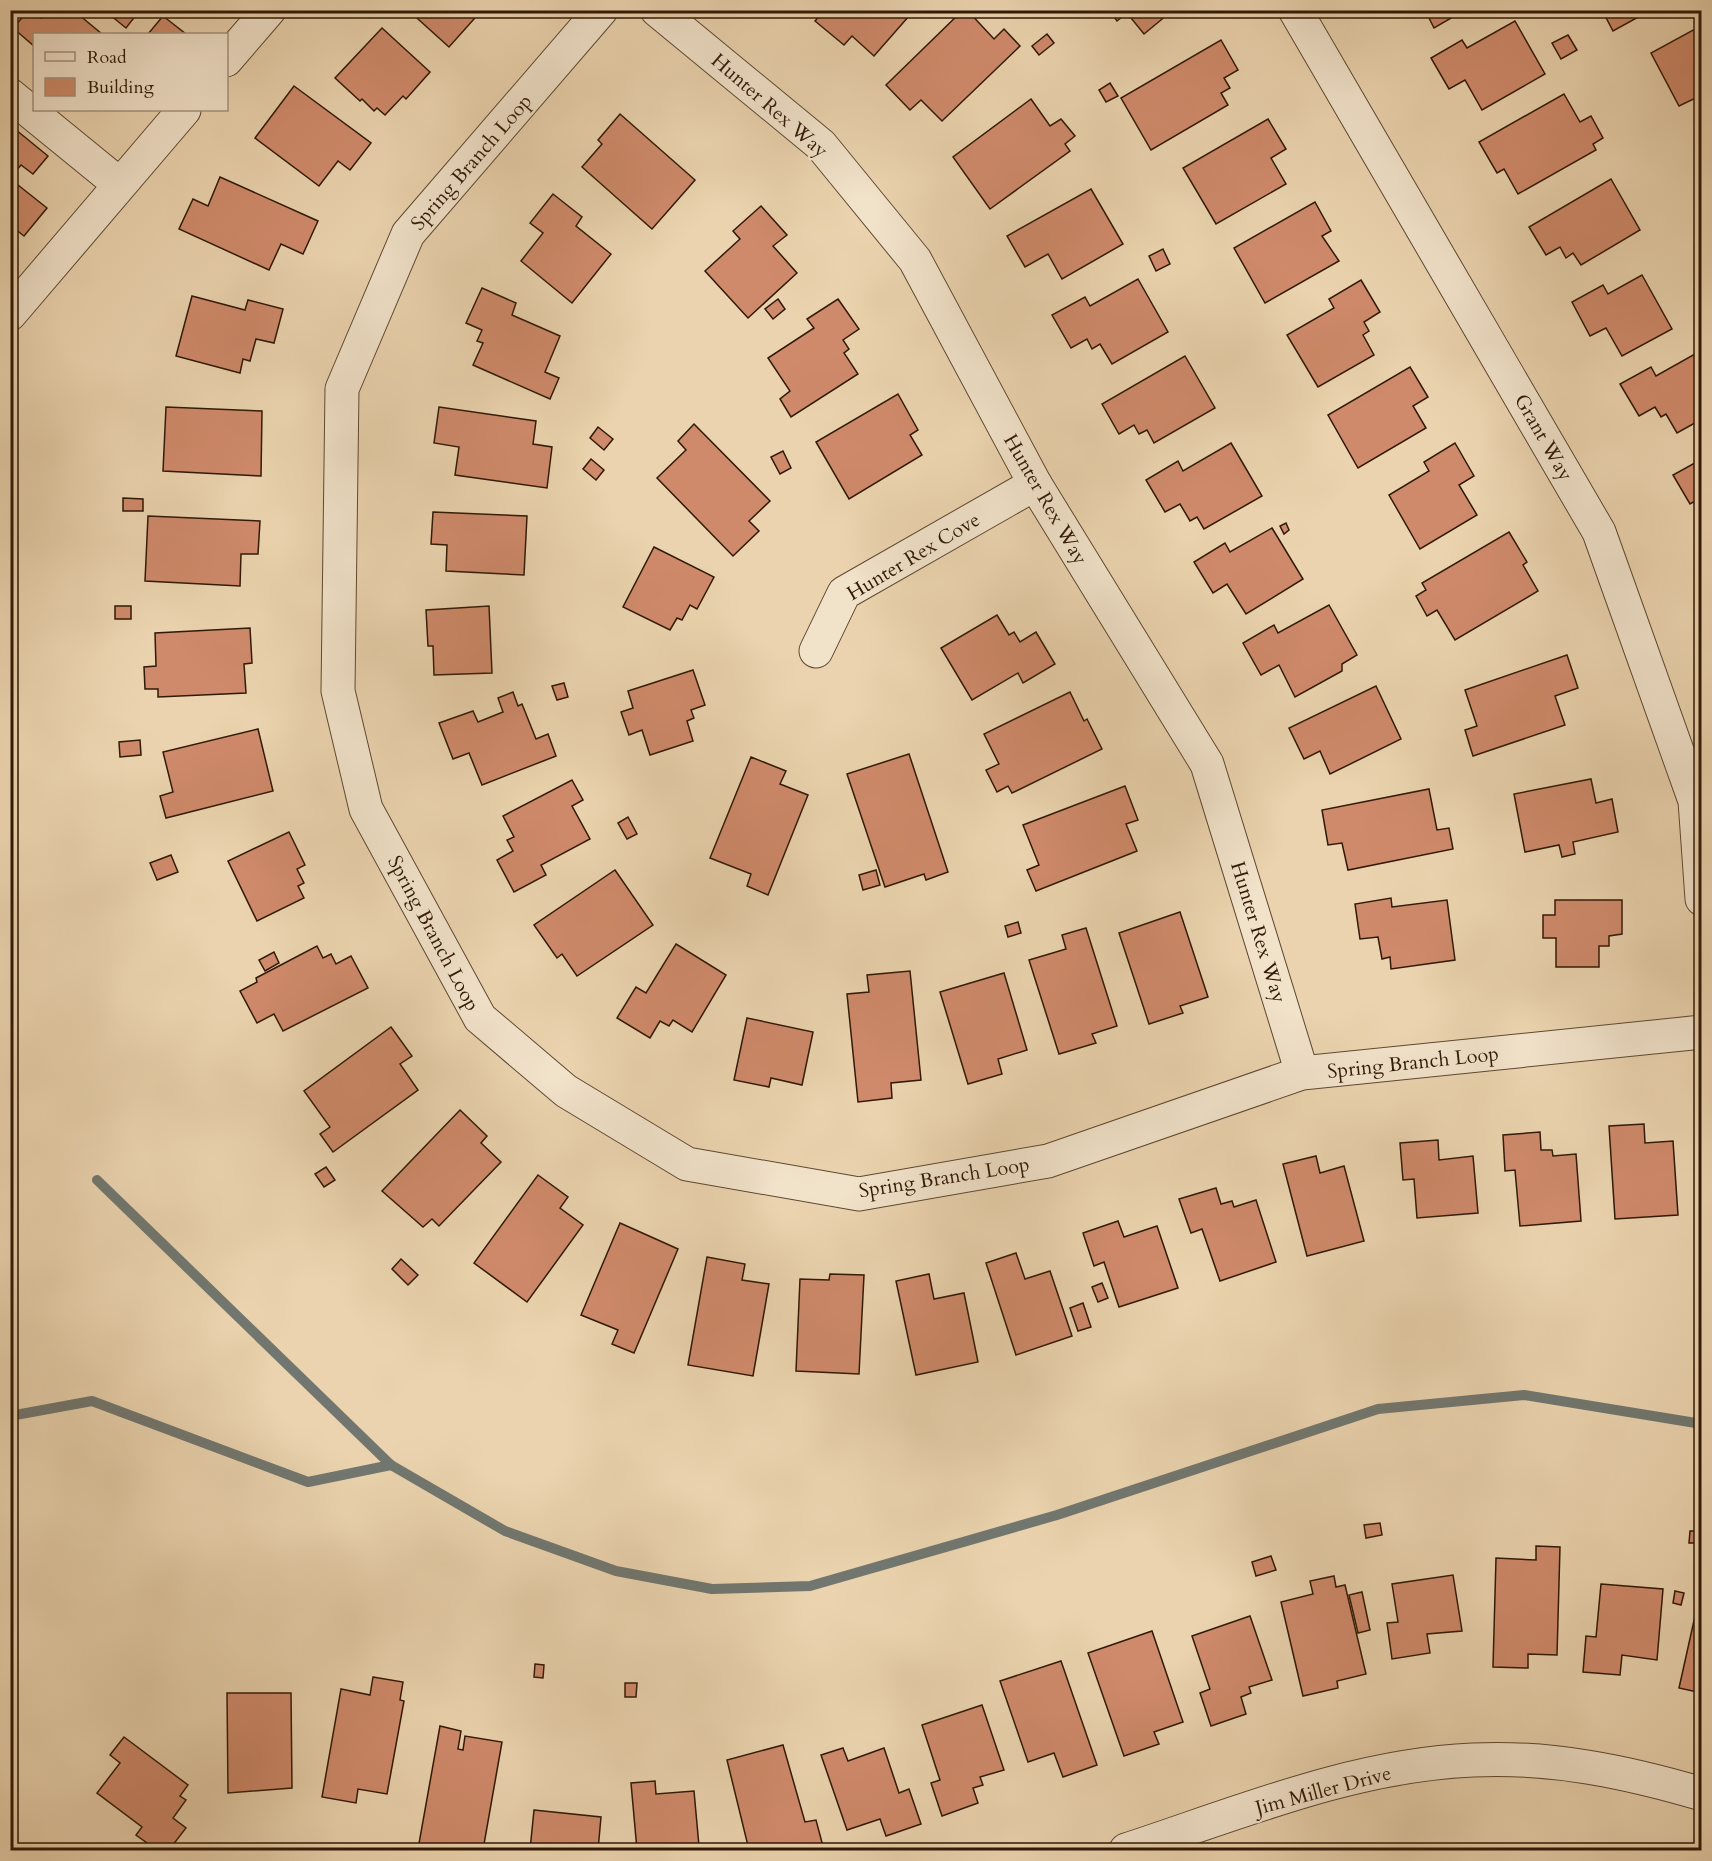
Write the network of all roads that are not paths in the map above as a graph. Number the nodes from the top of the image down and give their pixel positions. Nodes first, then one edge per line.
1 (269, 10) edge
2 (601, 10) edge
3 (657, 10) edge
4 (1296, 10) edge
5 (228, 58) edge
6 (10, 95) edge
7 (182, 111) edge
8 (119, 184) junction
9 (10, 314) edge
10 (1035, 484) junction
11 (816, 651) dead end
12 (1701, 899) edge
13 (1701, 1032) edge
14 (1302, 1073) junction
15 (1701, 1794) edge
16 (1126, 1851) edge

1 - 5 street
2 - 14 street, Spring Branch Loop
3 - 10 street, Hunter Rex Way
4 - 12 street, Grant Way
6 - 8 street
7 - 8 street
8 - 9 street
10 - 11 street, Hunter Rex Cove
10 - 14 street, Hunter Rex Way
13 - 14 street, Spring Branch Loop
15 - 16 street, Jim Miller Drive

